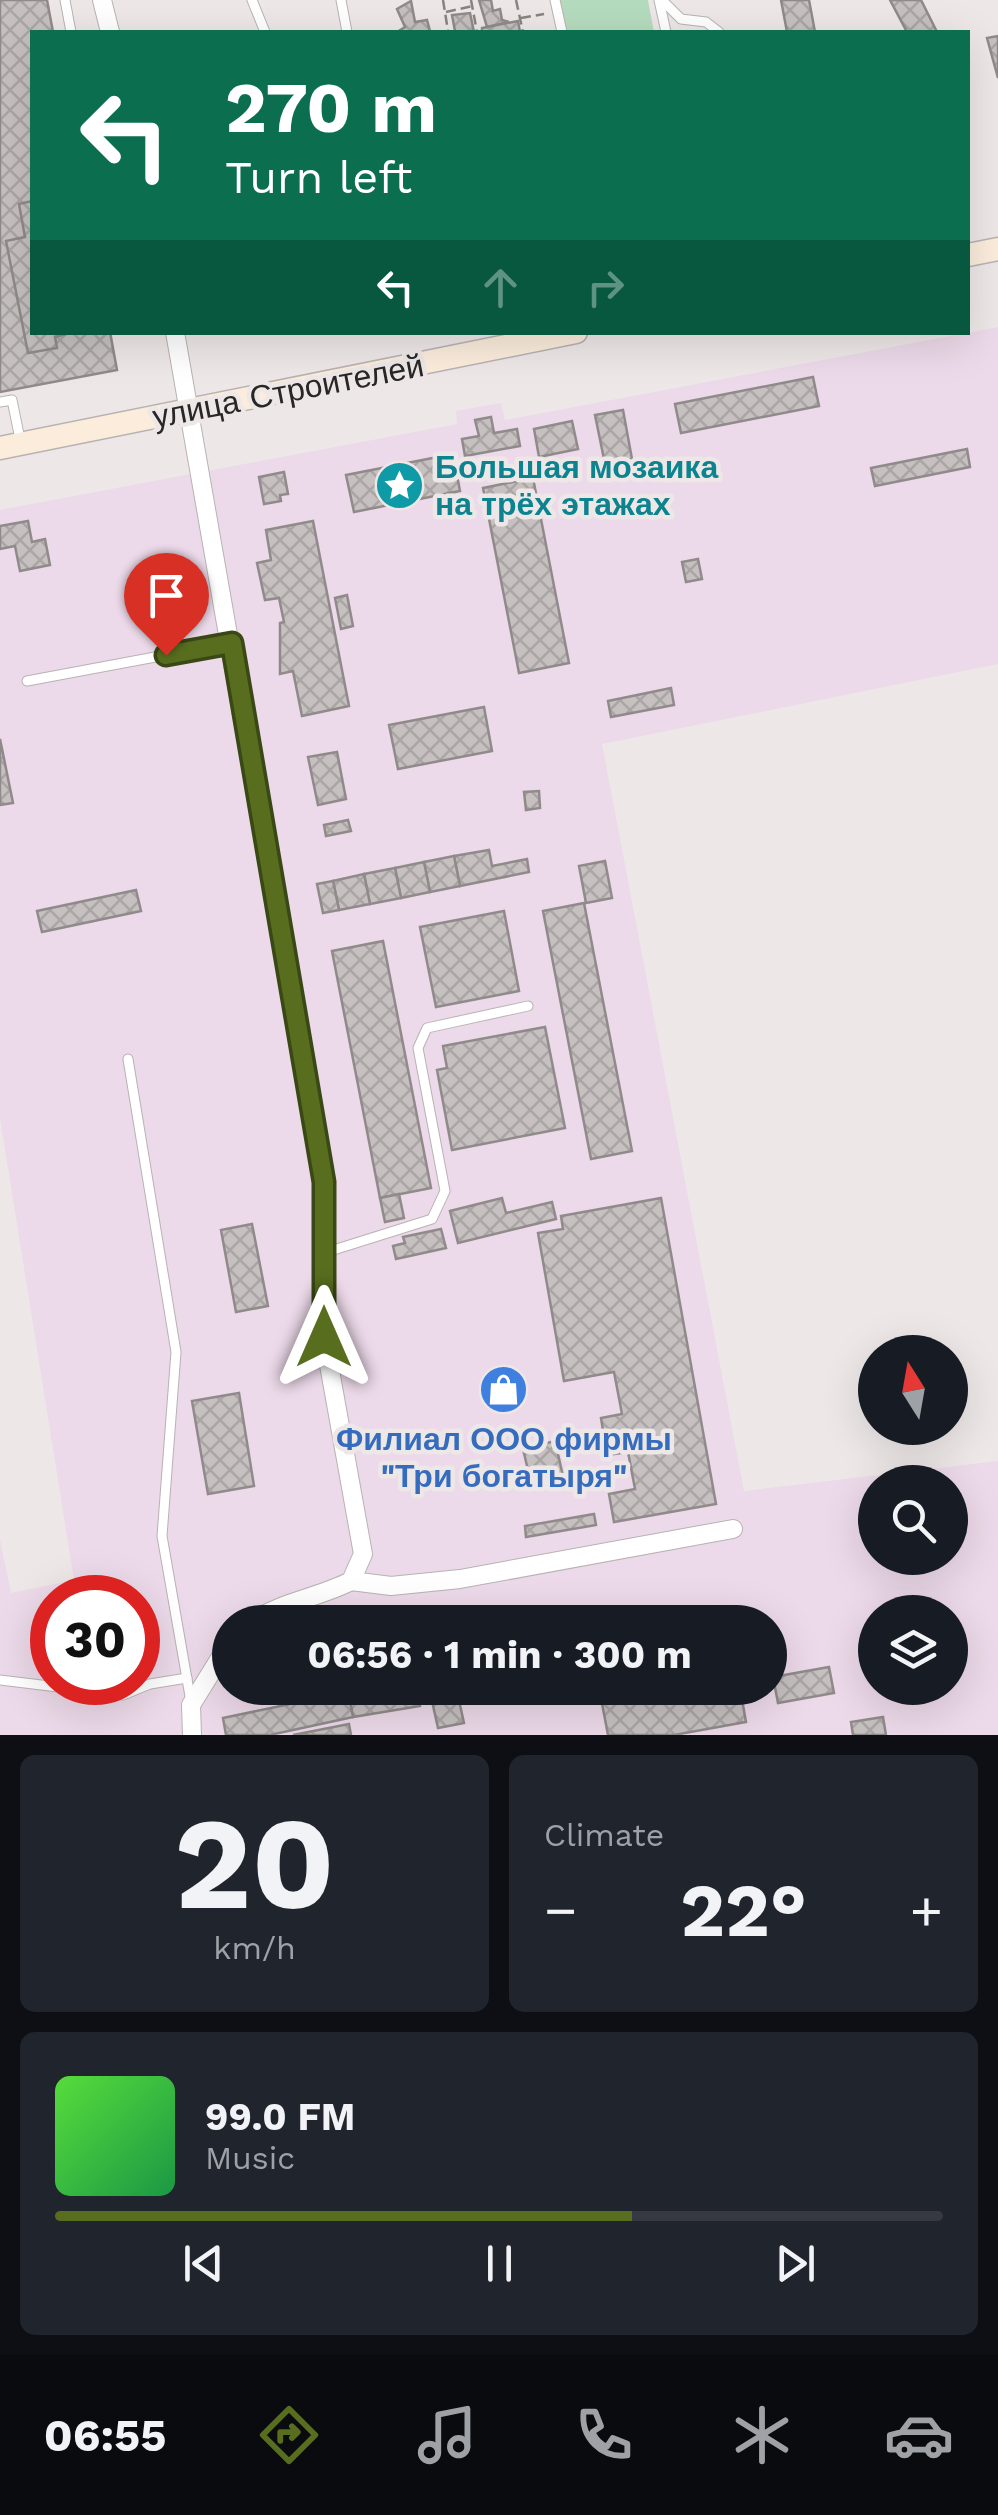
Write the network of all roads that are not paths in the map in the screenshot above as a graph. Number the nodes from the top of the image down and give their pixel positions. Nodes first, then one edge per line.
1 (65, 0) edge
2 (102, 0) edge
3 (252, 0) edge
4 (341, 0) edge
5 (661, 0) edge
6 (72, 30) edge
7 (110, 30) edge
8 (264, 30) edge
9 (347, 30) edge
10 (666, 30) edge
11 (716, 30) edge
12 (998, 250) edge
13 (970, 255) edge
14 (176, 335) edge
15 (561, 335) edge
16 (0, 402) edge
17 (192, 410) junction
18 (10, 446) edge
19 (232, 643) junction
20 (26, 681) dead end
21 (528, 1006) dead end
22 (128, 1059) dead end
23 (324, 1254) junction
24 (733, 1529) dead end
25 (351, 1580) junction
26 (277, 1605) edge
27 (212, 1672) edge
28 (187, 1678) junction
29 (0, 1680) edge
30 (192, 1705) junction
31 (192, 1735) edge

1 - 6 lane
2 - 7 street
3 - 8 lane
4 - 9 lane
5 - 10 lane
5 - 11 lane
12 - 13 street
14 - 17 street
15 - 17 street, улица Строителей
16 - 18 lane
17 - 18 street, улица Строителей
17 - 19 street
19 - 20 lane
19 - 23 street
21 - 23 lane
22 - 28 lane
23 - 25 street
24 - 25 street
25 - 26 street
27 - 30 street
28 - 29 lane
28 - 30 lane
30 - 31 street

